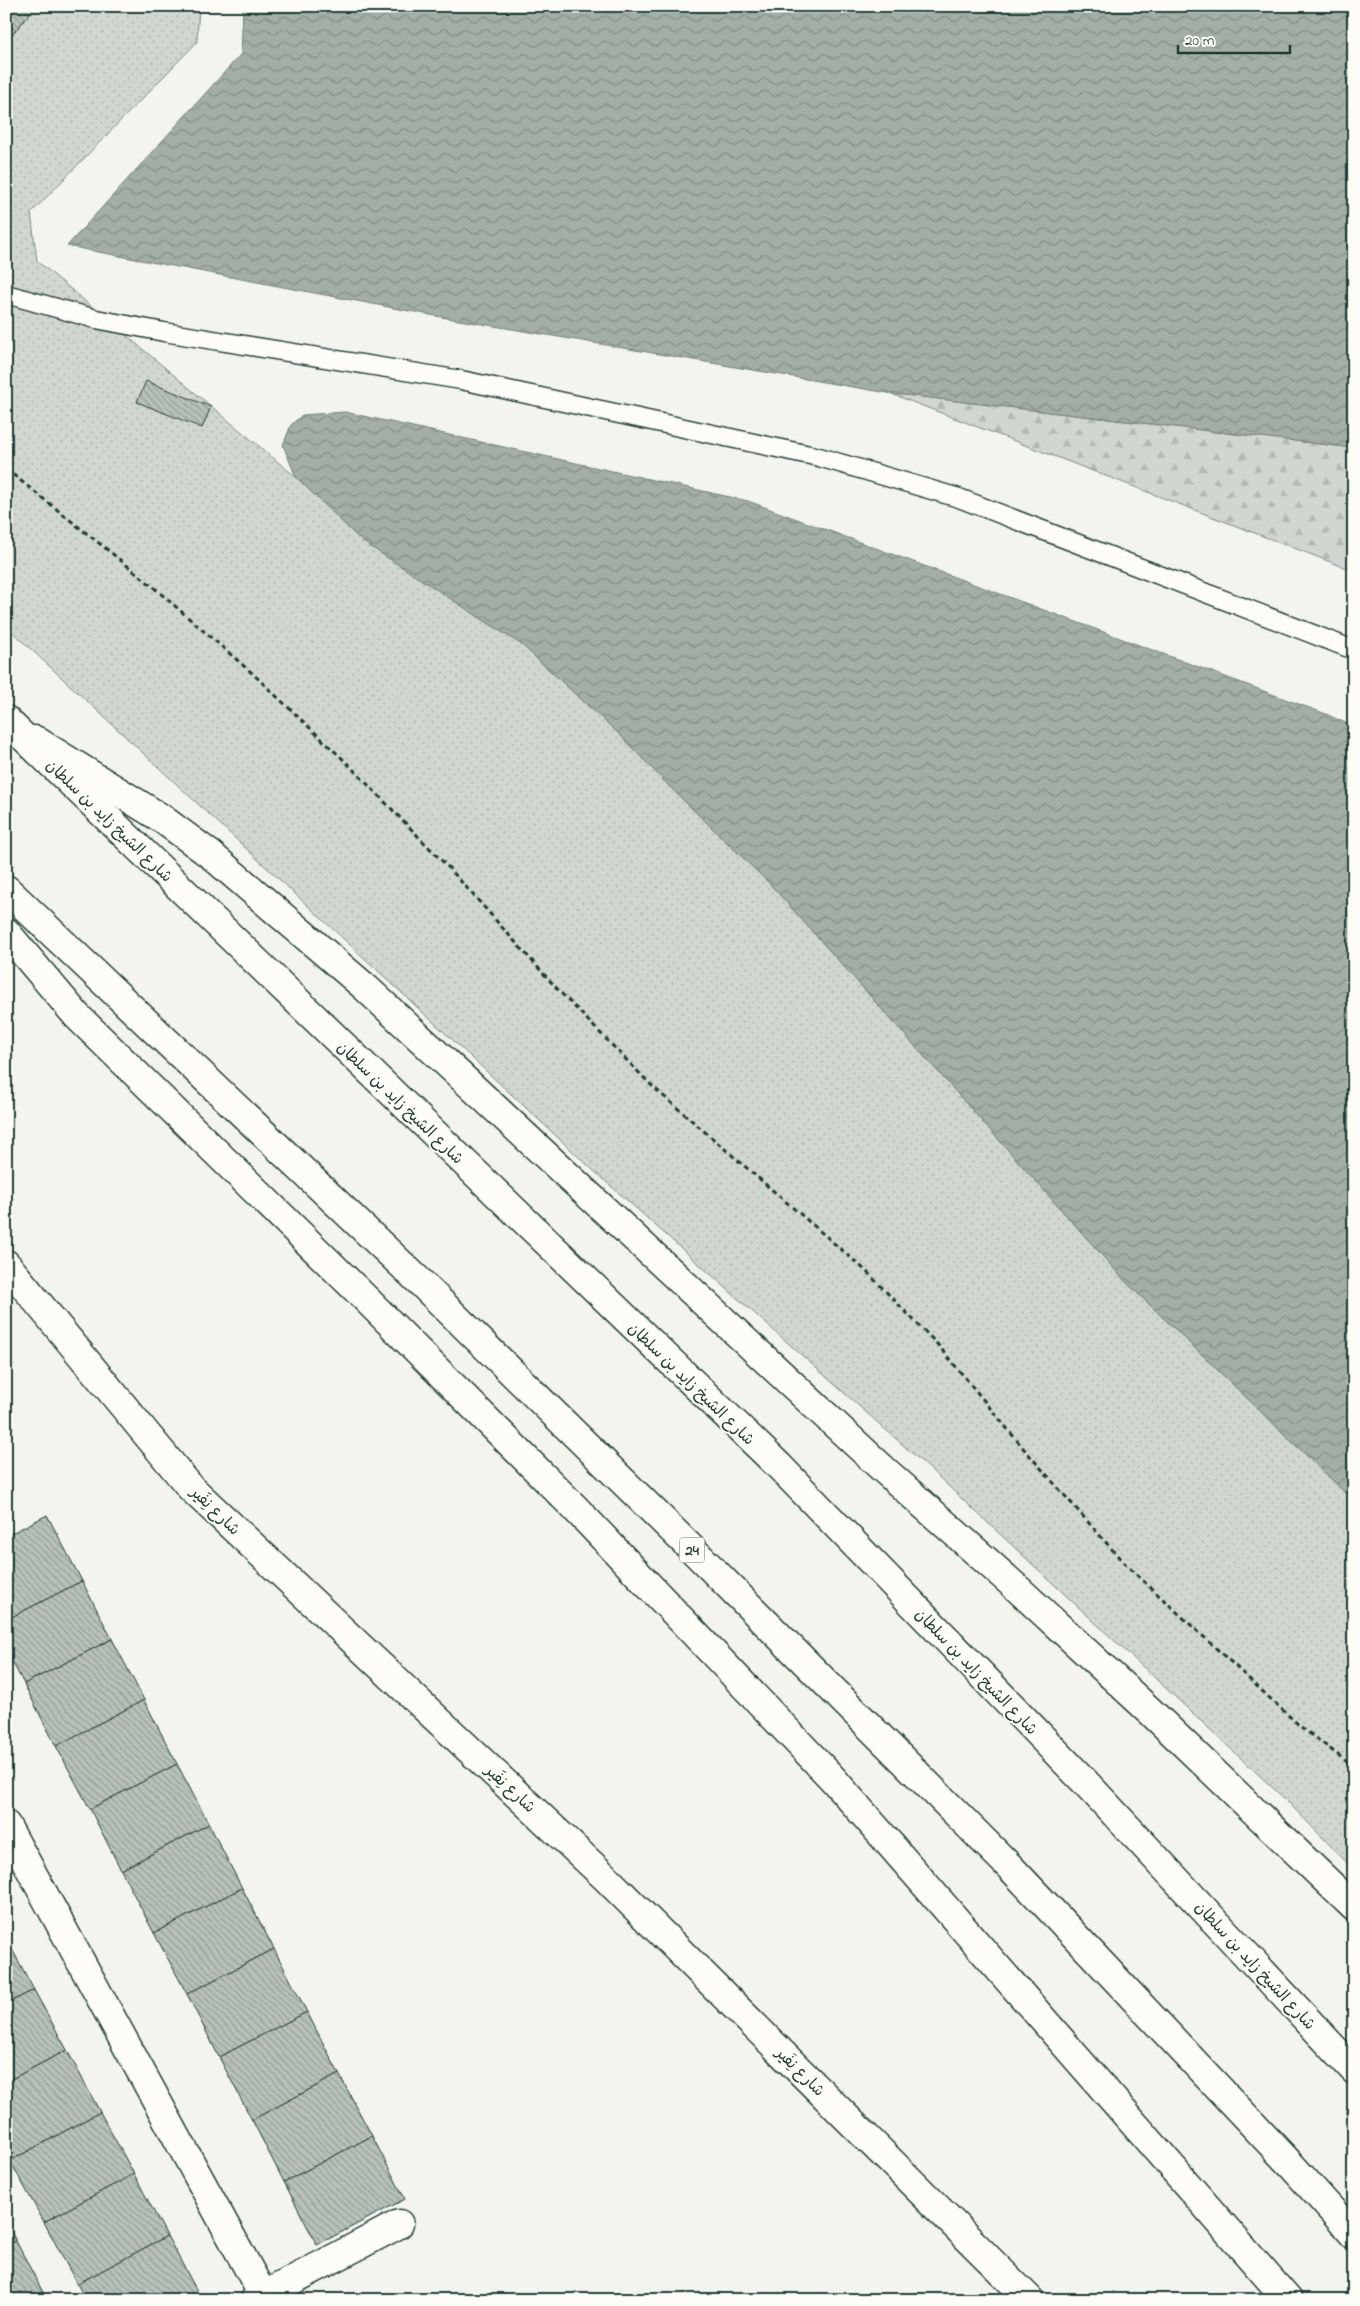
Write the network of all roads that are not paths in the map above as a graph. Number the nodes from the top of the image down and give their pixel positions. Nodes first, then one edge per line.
1 (6, 294) edge
2 (1354, 650) edge
3 (9, 723) edge
4 (6, 889) edge
5 (6, 932) edge
6 (6, 1264) edge
7 (6, 1825) edge
8 (1354, 1907) edge
9 (1354, 2070) edge
10 (399, 2224) dead end
11 (1354, 2235) edge
12 (259, 2297) edge
13 (1030, 2300) edge
14 (1288, 2300) edge

1 - 2 lane
3 - 8 main road
3 - 9 main road, شارع الشيخ زايد بن سلطان
4 - 11 main road, 24
5 - 14 main road
6 - 13 main road, شارع نِفَير
7 - 12 main road
10 - 12 main road

